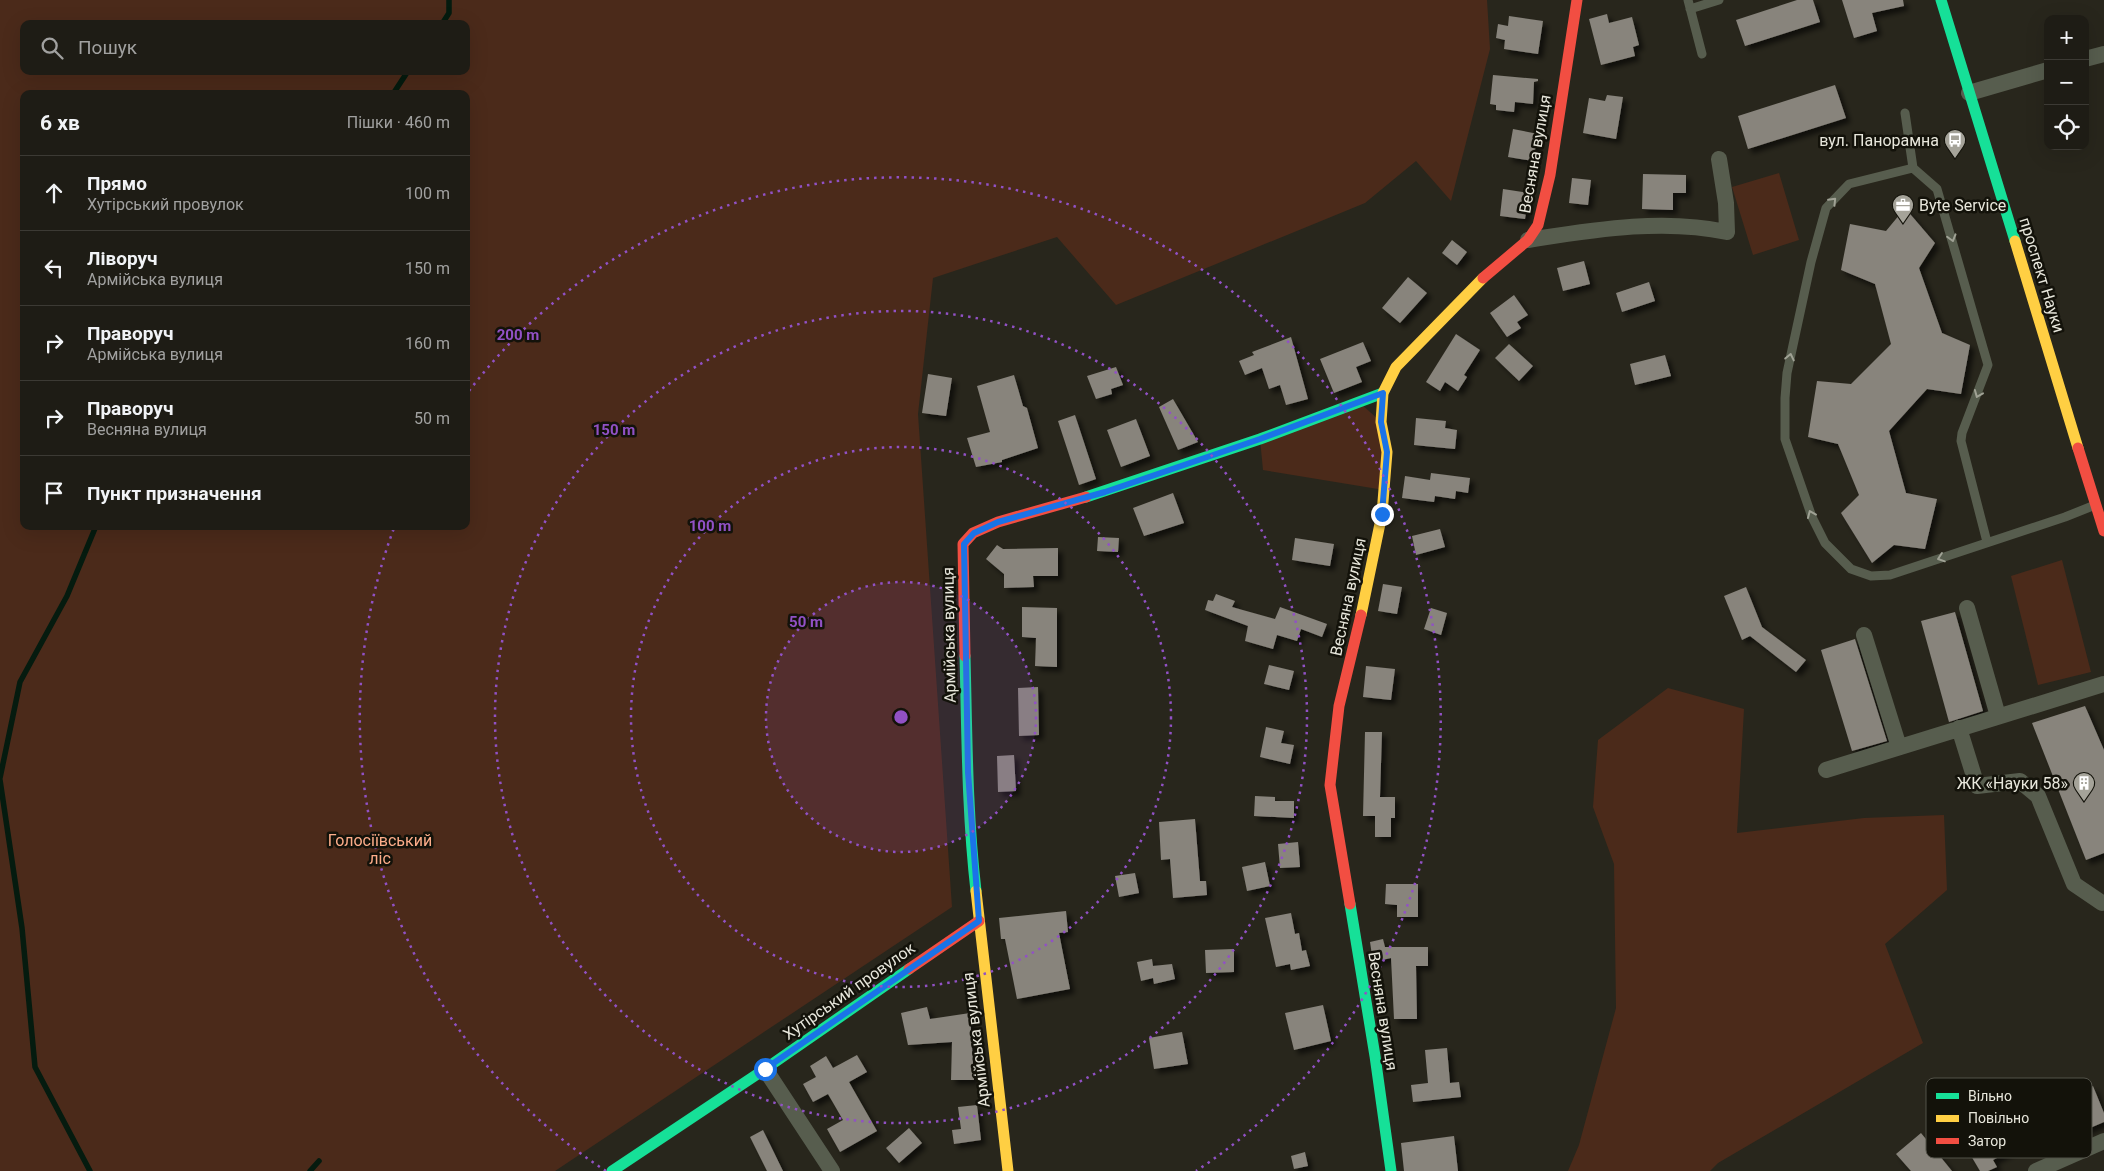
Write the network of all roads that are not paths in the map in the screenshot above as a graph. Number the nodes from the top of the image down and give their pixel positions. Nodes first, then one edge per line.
1 (1577, 0) edge
2 (1719, 0) edge
3 (1941, 0) edge
4 (1689, 5) edge
5 (1702, 54) dead end
6 (2104, 54) edge
7 (2089, 58) edge
8 (2044, 71) edge
9 (1969, 93) junction
10 (1905, 113) dead end
11 (1719, 159) dead end
12 (1913, 168) junction
13 (1528, 240) junction
14 (1383, 393) junction
15 (2096, 504) junction
16 (2104, 531) edge
17 (1987, 542) junction
18 (1966, 608) dead end
19 (1864, 635) dead end
20 (2104, 684) edge
21 (1998, 716) junction
22 (1959, 728) junction
23 (1899, 747) junction
24 (1826, 770) dead end
25 (2103, 904) edge
26 (979, 921) junction
27 (765, 1069) junction
28 (2104, 1141) edge
29 (2092, 1146) edge
30 (2065, 1158) edge
31 (612, 1171) edge
32 (832, 1171) edge
33 (1008, 1171) edge
34 (1391, 1171) edge
35 (2036, 1171) edge

1 - 13 street, Весняна вулиця
2 - 4 lane
3 - 9 street, проспект Науки
4 - 5 lane
6 - 7 street
8 - 9 street
9 - 15 street, проспект Науки
10 - 12 lane
11 - 13 street
12 -> 17 lane
17 -> 12 lane
13 - 14 street, Весняна вулиця
14 - 26 street, Армійська вулиця
14 - 34 street, Весняна вулиця
15 - 16 street, проспект Науки
15 - 17 lane
18 - 21 street
19 - 23 street
20 - 21 street
21 - 22 street
22 - 23 street
22 - 25 street
23 - 24 street
26 - 27 street, Хутірський провулок
26 - 33 street, Армійська вулиця
27 - 31 street, Хутірський провулок
27 - 32 street
28 - 29 street
30 - 35 street

